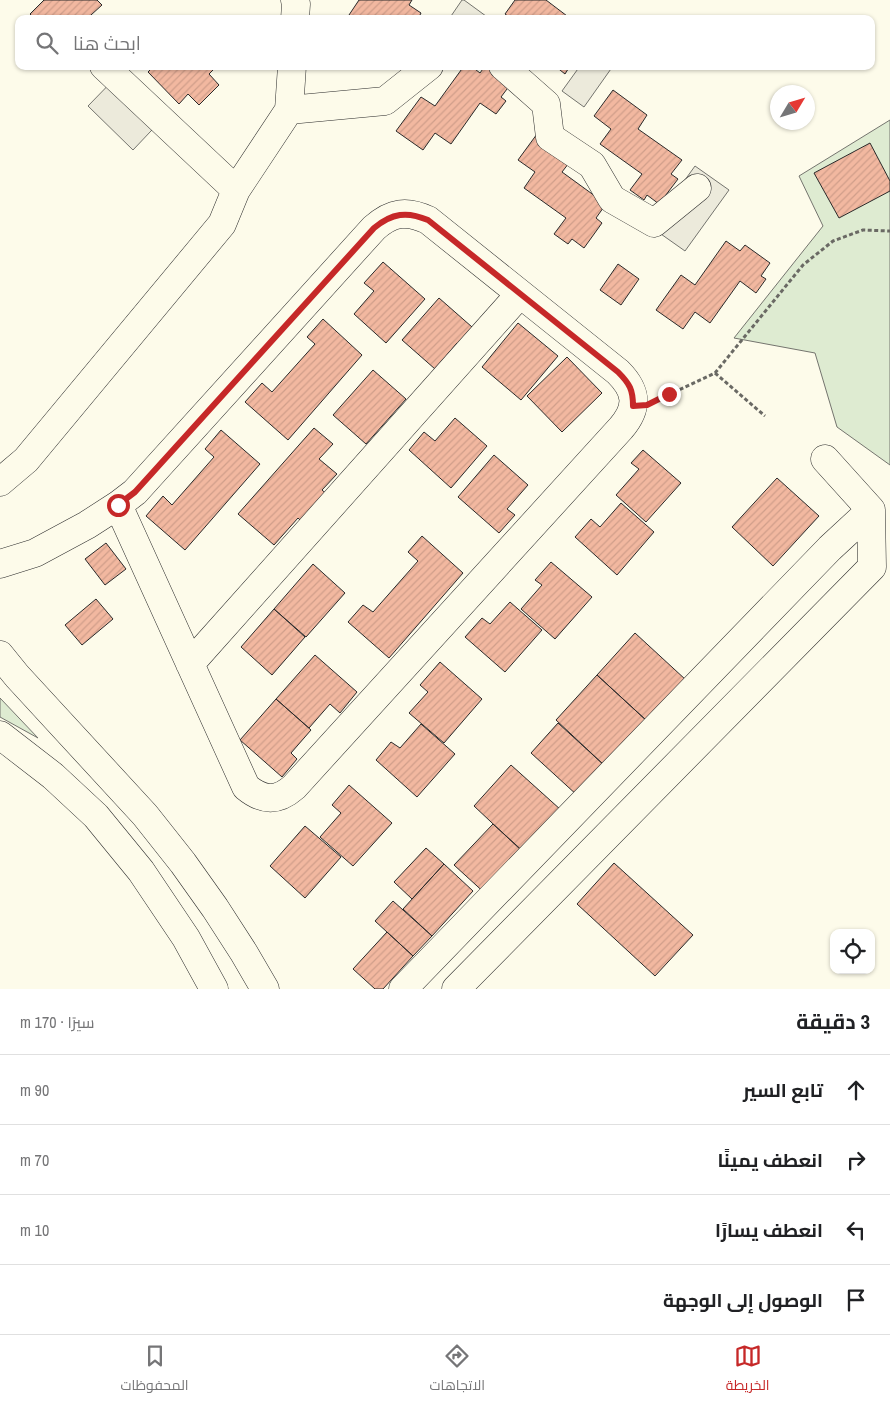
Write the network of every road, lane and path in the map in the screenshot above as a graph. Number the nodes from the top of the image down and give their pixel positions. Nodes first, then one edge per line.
1 (294, 0) edge
2 (295, 15) edge
3 (108, 70) edge
4 (292, 70) edge
5 (424, 70) edge
6 (508, 70) edge
7 (289, 110) junction
8 (697, 188) dead end
9 (236, 190) junction
10 (890, 231) edge
11 (520, 294) junction
12 (715, 374) junction
13 (633, 406) junction
14 (766, 416) dead end
15 (826, 459) dead end
16 (0, 482) edge
17 (118, 505) junction
18 (871, 510) junction
19 (0, 564) edge
20 (0, 655) edge
21 (190, 664) junction
22 (0, 735) edge
23 (214, 989) edge
24 (265, 989) edge
25 (403, 989) edge
26 (456, 989) edge

1 - 2 main road
3 - 9 main road
4 - 7 main road
5 - 7 main road
6 - 8 main road
7 - 9 main road
9 - 16 main road
10 - 12 path
11 - 13 main road
11 - 17 main road
11 - 21 main road
12 - 13 path
12 - 14 path
13 - 21 main road
15 - 18 main road
17 - 19 main road
17 - 21 main road
18 - 25 main road
18 - 26 main road
20 - 24 main road
22 - 23 main road

